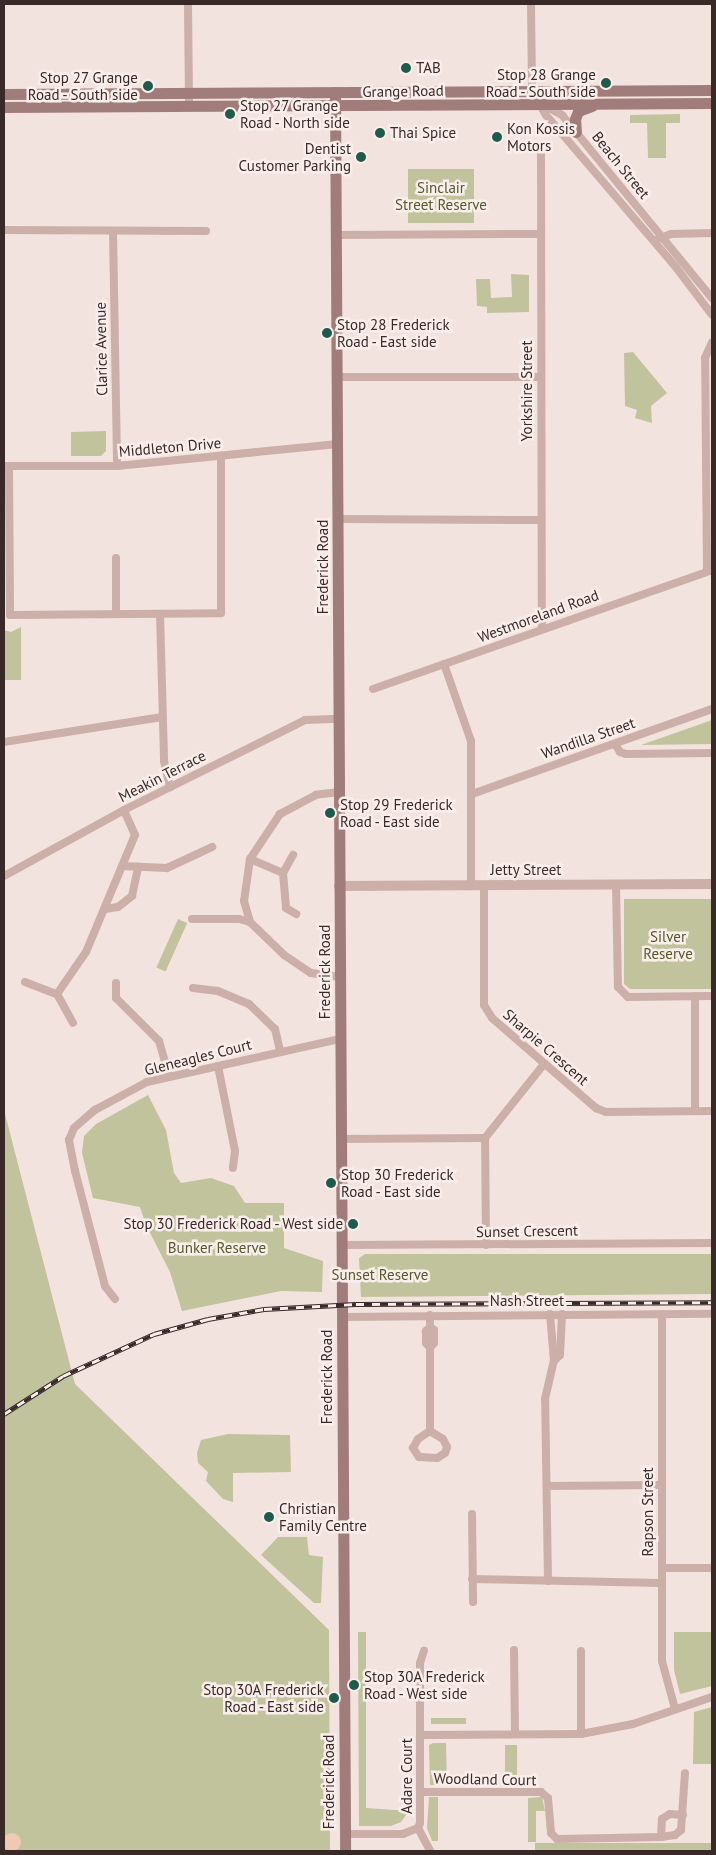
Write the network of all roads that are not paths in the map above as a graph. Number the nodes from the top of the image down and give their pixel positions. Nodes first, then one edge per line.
1 (188, 4) edge
2 (531, 4) edge
3 (712, 90) edge
4 (532, 91) junction
5 (335, 92) junction
6 (189, 93) junction
7 (4, 94) edge
8 (712, 103) edge
9 (542, 104) junction
10 (596, 104) junction
11 (188, 106) junction
12 (335, 106) junction
13 (4, 107) edge
14 (576, 132) junction
15 (541, 154) dead end
16 (4, 230) edge
17 (113, 231) junction
18 (206, 231) dead end
19 (712, 233) edge
20 (541, 234) junction
21 (337, 235) junction
22 (661, 236) junction
23 (655, 242) junction
24 (712, 298) edge
25 (712, 315) edge
26 (712, 342) edge
27 (337, 377) junction
28 (541, 377) junction
29 (338, 444) junction
30 (221, 456) junction
31 (6, 466) edge
32 (116, 466) junction
33 (338, 519) junction
34 (542, 520) junction
35 (116, 558) dead end
36 (710, 571) edge
37 (116, 614) junction
38 (160, 614) junction
39 (542, 628) junction
40 (444, 664) junction
41 (373, 689) dead end
42 (712, 709) edge
43 (162, 717) junction
44 (339, 719) junction
45 (4, 742) edge
46 (615, 744) junction
47 (712, 753) edge
48 (170, 787) junction
49 (339, 792) junction
50 (472, 794) junction
51 (124, 810) junction
52 (212, 847) dead end
53 (293, 855) dead end
54 (250, 859) junction
55 (122, 866) junction
56 (138, 867) junction
57 (282, 874) junction
58 (4, 876) edge
59 (712, 884) edge
60 (484, 885) junction
61 (616, 885) junction
62 (340, 886) junction
63 (471, 886) junction
64 (105, 909) junction
65 (296, 914) dead end
66 (192, 919) dead end
67 (250, 922) junction
68 (340, 977) junction
69 (25, 982) dead end
70 (116, 983) dead end
71 (193, 988) dead end
72 (57, 994) junction
73 (695, 996) junction
74 (712, 996) edge
75 (73, 1023) dead end
76 (340, 1039) junction
77 (280, 1052) junction
78 (544, 1064) junction
79 (218, 1066) junction
80 (169, 1076) junction
81 (695, 1111) junction
82 (712, 1111) edge
83 (485, 1138) junction
84 (341, 1139) junction
85 (233, 1168) dead end
86 (712, 1242) edge
87 (486, 1245) junction
88 (342, 1246) junction
89 (115, 1299) dead end
90 (550, 1314) junction
91 (562, 1314) junction
92 (662, 1314) junction
93 (712, 1314) edge
94 (430, 1315) junction
95 (342, 1317) junction
96 (554, 1361) junction
97 (430, 1431) junction
98 (662, 1485) junction
99 (547, 1486) junction
100 (472, 1514) dead end
101 (662, 1568) junction
102 (712, 1568) edge
103 (472, 1579) junction
104 (548, 1581) junction
105 (661, 1583) junction
106 (473, 1602) dead end
107 (424, 1650) dead end
108 (514, 1650) dead end
109 (581, 1651) dead end
110 (712, 1697) edge
111 (676, 1709) junction
112 (515, 1734) junction
113 (581, 1734) junction
114 (421, 1735) junction
115 (685, 1773) dead end
116 (421, 1792) junction
117 (683, 1815) junction
118 (418, 1828) junction
119 (345, 1834) junction
120 (662, 1837) junction
121 (345, 1851) edge
122 (430, 1851) edge

1 - 6 street
2 - 4 street
3 - 4 main road, Grange Road
4 - 5 main road, Grange Road
4 - 9 street
5 - 6 main road, Grange Road
5 - 12 main road, Frederick Road
6 - 7 main road, Grange Road
6 - 11 street
8 - 10 main road, Grange Road
9 - 10 main road, Grange Road
9 - 12 main road, Grange Road
9 - 14 street, Beach Street
9 - 23 street, Beach Street
10 - 14 main road
11 - 12 main road, Grange Road
11 - 13 main road, Grange Road
12 - 21 main road, Frederick Road
14 - 22 street, Beach Street
15 - 20 street, Yorkshire Street
16 - 17 street
17 - 18 street
17 - 32 street, Clarice Avenue
19 - 22 street
20 - 21 street
20 - 28 street, Yorkshire Street
21 - 27 main road, Frederick Road
22 - 23 street
22 - 24 street, Beach Street
23 - 25 street, Beach Street
26 - 36 street
27 - 28 street
27 - 29 main road, Frederick Road
28 - 34 street, Yorkshire Street
29 - 30 street, Middleton Drive
29 - 33 main road, Frederick Road
30 - 32 street, Middleton Drive
30 - 38 street
31 - 32 street, Middleton Drive
31 - 37 street
33 - 34 street
33 - 44 main road, Frederick Road
34 - 39 street, Yorkshire Street
35 - 37 street
36 - 39 street, Westmoreland Road
37 - 38 street
38 - 43 street
39 - 40 street, Westmoreland Road
40 - 41 street, Westmoreland Road
40 - 50 street
42 - 46 street, Wandilla Street
43 - 45 street
43 - 48 street
44 - 48 street, Meakin Terrace
44 - 49 main road, Frederick Road
46 - 47 street
46 - 50 street, Wandilla Street
48 - 51 street, Meakin Terrace
49 - 54 street
49 - 62 main road, Frederick Road
50 - 63 street
51 - 55 street
51 - 58 street, Meakin Terrace
52 - 56 street
53 - 57 street
54 - 57 street
54 - 67 street
55 - 56 street
55 - 64 street
56 - 64 street
57 - 65 street
59 - 61 street, Jetty Street
60 - 61 street, Jetty Street
60 - 63 street, Jetty Street
60 - 78 street, Sharpie Crescent
61 - 73 street
62 - 63 street, Jetty Street
62 - 68 main road, Frederick Road
64 - 72 street
66 - 67 street
67 - 68 street
68 - 76 main road, Frederick Road
69 - 72 street
70 - 80 street
71 - 77 street
72 - 75 street
73 - 74 street
73 - 81 street
76 - 77 street, Gleneagles Court
76 - 84 main road, Frederick Road
77 - 79 street, Gleneagles Court
78 - 81 street, Sharpie Crescent
78 - 83 street
79 - 80 street, Gleneagles Court
79 - 85 street
80 - 89 street, Gleneagles Court
81 - 82 street, Sharpie Crescent
83 - 84 street
83 - 87 street
84 - 88 main road, Frederick Road
86 - 87 street, Sunset Crescent
87 - 88 street, Sunset Crescent
88 - 95 main road, Frederick Road
90 - 91 street, Nash Street
90 - 94 street, Nash Street
90 - 96 street
91 - 92 street, Nash Street
91 - 96 street
92 - 93 street, Nash Street
92 - 98 street, Rapson Street
94 - 95 street, Nash Street
94 - 97 street
95 - 119 main road, Frederick Road
96 - 99 street
97 - 97 street
98 - 99 street
98 - 101 street, Rapson Street
99 - 104 street
100 - 103 street
101 - 102 street
101 - 105 street, Rapson Street
103 - 104 street
103 - 106 street
104 - 105 street
105 - 111 street, Rapson Street
107 - 114 street, Adare Court
108 - 112 street
109 - 113 street
110 - 111 street
111 - 113 street
112 - 113 street
112 - 114 street
114 - 116 street, Adare Court
115 - 117 street
116 - 118 street, Adare Court
116 - 120 street, Woodland Court
117 - 120 street
117 - 120 street
118 - 119 street, Adare Court
118 - 122 street
119 - 121 main road, Frederick Road

